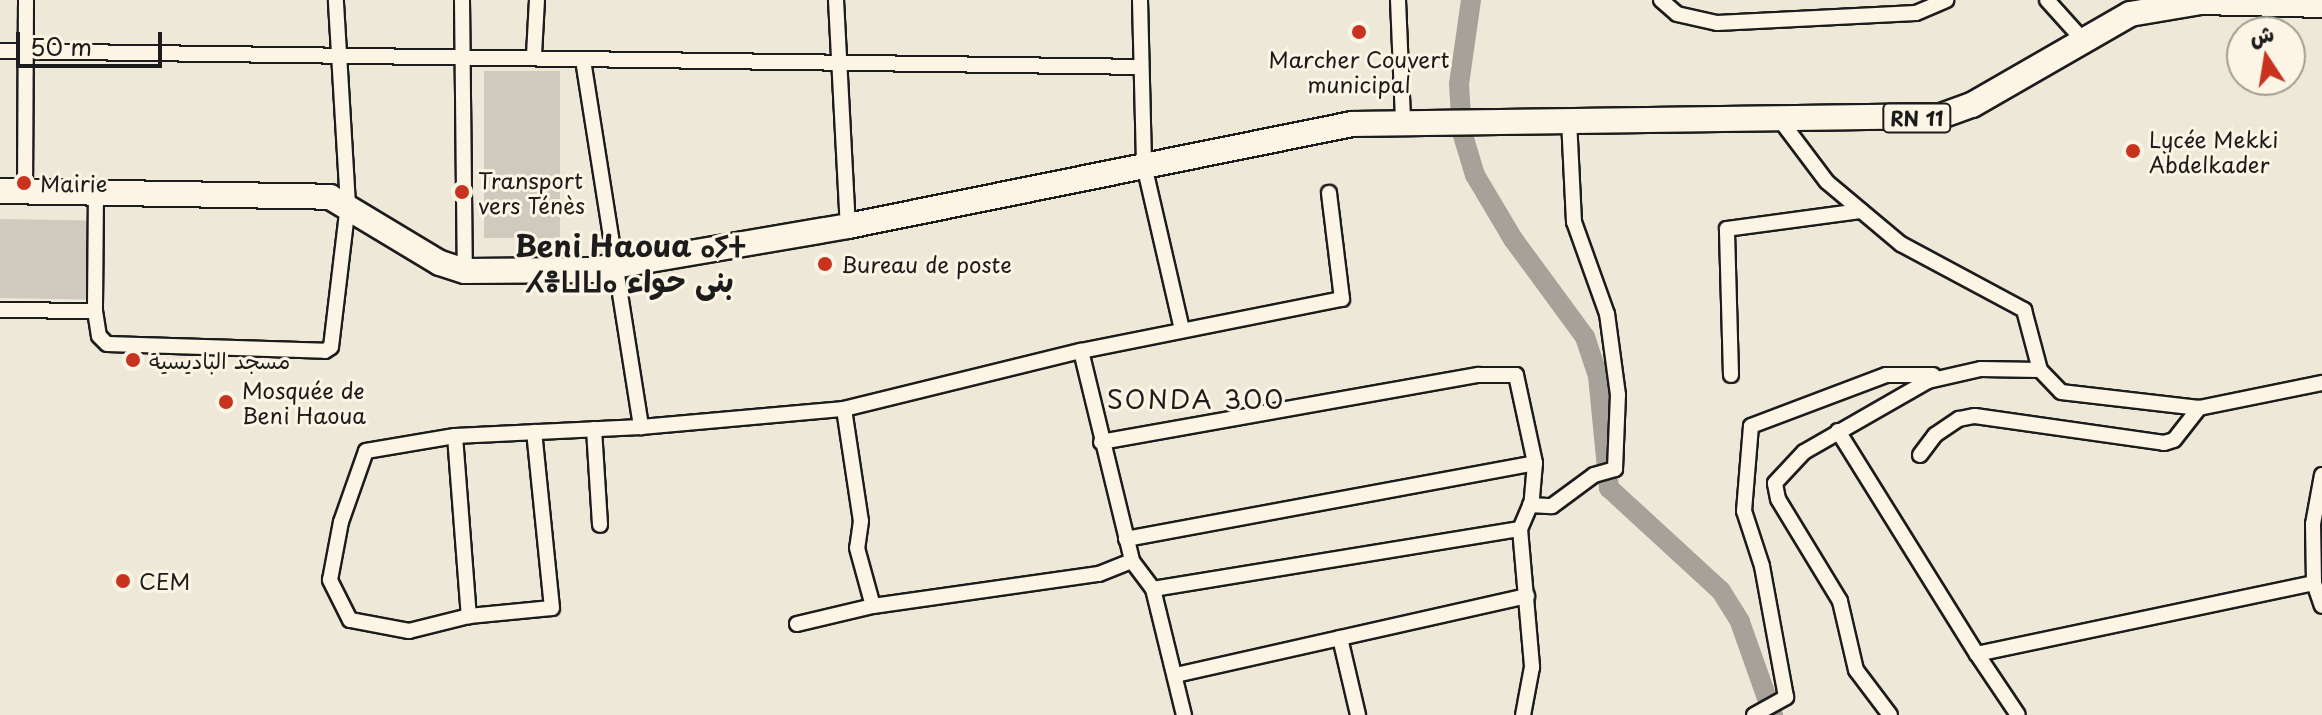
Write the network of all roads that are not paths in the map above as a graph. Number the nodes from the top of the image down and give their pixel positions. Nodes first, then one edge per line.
1 (26, 0) edge
2 (336, 0) edge
3 (462, 0) edge
4 (537, 0) edge
5 (836, 0) edge
6 (1140, 0) edge
7 (1398, 0) edge
8 (1661, 0) edge
9 (1946, 0) edge
10 (2047, 0) edge
11 (2322, 5) edge
12 (2083, 40) junction
13 (0, 51) edge
14 (28, 52) junction
15 (462, 54) junction
16 (339, 55) junction
17 (534, 55) junction
18 (583, 60) junction
19 (838, 65) junction
20 (1140, 67) junction
21 (1411, 120) junction
22 (1569, 120) junction
23 (1781, 121) junction
24 (1144, 165) junction
25 (0, 191) edge
26 (25, 192) junction
27 (96, 192) junction
28 (1329, 193) dead end
29 (348, 205) junction
30 (1861, 211) junction
31 (848, 226) junction
32 (619, 266) junction
33 (465, 271) junction
34 (0, 310) edge
35 (95, 311) junction
36 (1182, 330) junction
37 (1081, 351) junction
38 (2040, 370) junction
39 (1731, 375) dead end
40 (1946, 376) junction
41 (2322, 383) edge
42 (2199, 408) junction
43 (844, 409) junction
44 (641, 427) junction
45 (594, 429) junction
46 (1838, 431) junction
47 (534, 432) junction
48 (455, 436) junction
49 (1101, 442) junction
50 (1920, 455) dead end
51 (1535, 463) junction
52 (2322, 475) edge
53 (1530, 505) junction
54 (600, 525) dead end
55 (1520, 529) junction
56 (1126, 539) junction
57 (1132, 561) junction
58 (2314, 583) junction
59 (1153, 589) junction
60 (1527, 596) junction
61 (873, 606) junction
62 (2322, 606) edge
63 (469, 616) junction
64 (797, 624) dead end
65 (1340, 638) junction
66 (1977, 654) junction
67 (1176, 675) junction
68 (1184, 715) edge
69 (1358, 715) edge
70 (1523, 715) edge
71 (1754, 715) edge
72 (1890, 715) edge
73 (2018, 715) edge

1 - 14 street
2 - 16 street
3 - 15 street
4 - 17 street
5 - 19 street
6 - 20 street
7 - 21 street
8 - 9 street
10 - 12 street
11 - 12 main road, RN 11
12 - 23 main road, RN 11
13 - 14 street
14 - 16 street
14 - 26 street
15 - 16 street
15 - 17 street
15 - 33 street
16 - 29 street
17 - 18 street
18 - 19 street
18 - 32 street
19 - 20 street
19 - 31 street
20 - 24 street
21 - 22 main road, RN 11
21 - 24 main road, RN 11
22 - 23 main road, RN 11
22 - 53 street
23 - 30 street
24 - 31 main road, RN 11
24 - 36 street
25 - 26 main road, RN 11
26 - 27 main road, RN 11
27 - 29 main road, RN 11
27 - 35 street
28 - 36 street
29 - 33 main road, RN 11
29 - 35 street
30 - 38 street
30 - 39 street
31 - 32 main road, RN 11
32 - 33 main road, RN 11
32 - 44 street
34 - 35 street
36 - 37 street
37 - 43 street
37 - 49 street
38 - 40 street
38 - 42 street
40 - 46 street
40 - 71 street
41 - 42 street
42 - 50 street
43 - 44 street
43 - 61 street
44 - 45 street
45 - 47 street
45 - 54 street
46 - 66 street
46 - 72 street
47 - 48 street
47 - 63 street
48 - 63 street
48 - 63 street
49 - 51 street
49 - 56 street
51 - 53 street
51 - 56 street
52 - 58 street
53 - 55 street
55 - 59 street
55 - 60 street
56 - 57 street
57 - 59 street
57 - 61 street
58 - 62 street
58 - 66 street
59 - 67 street
60 - 65 street
60 - 70 street
61 - 64 street
65 - 67 street
65 - 69 street
66 - 73 street
67 - 68 street

